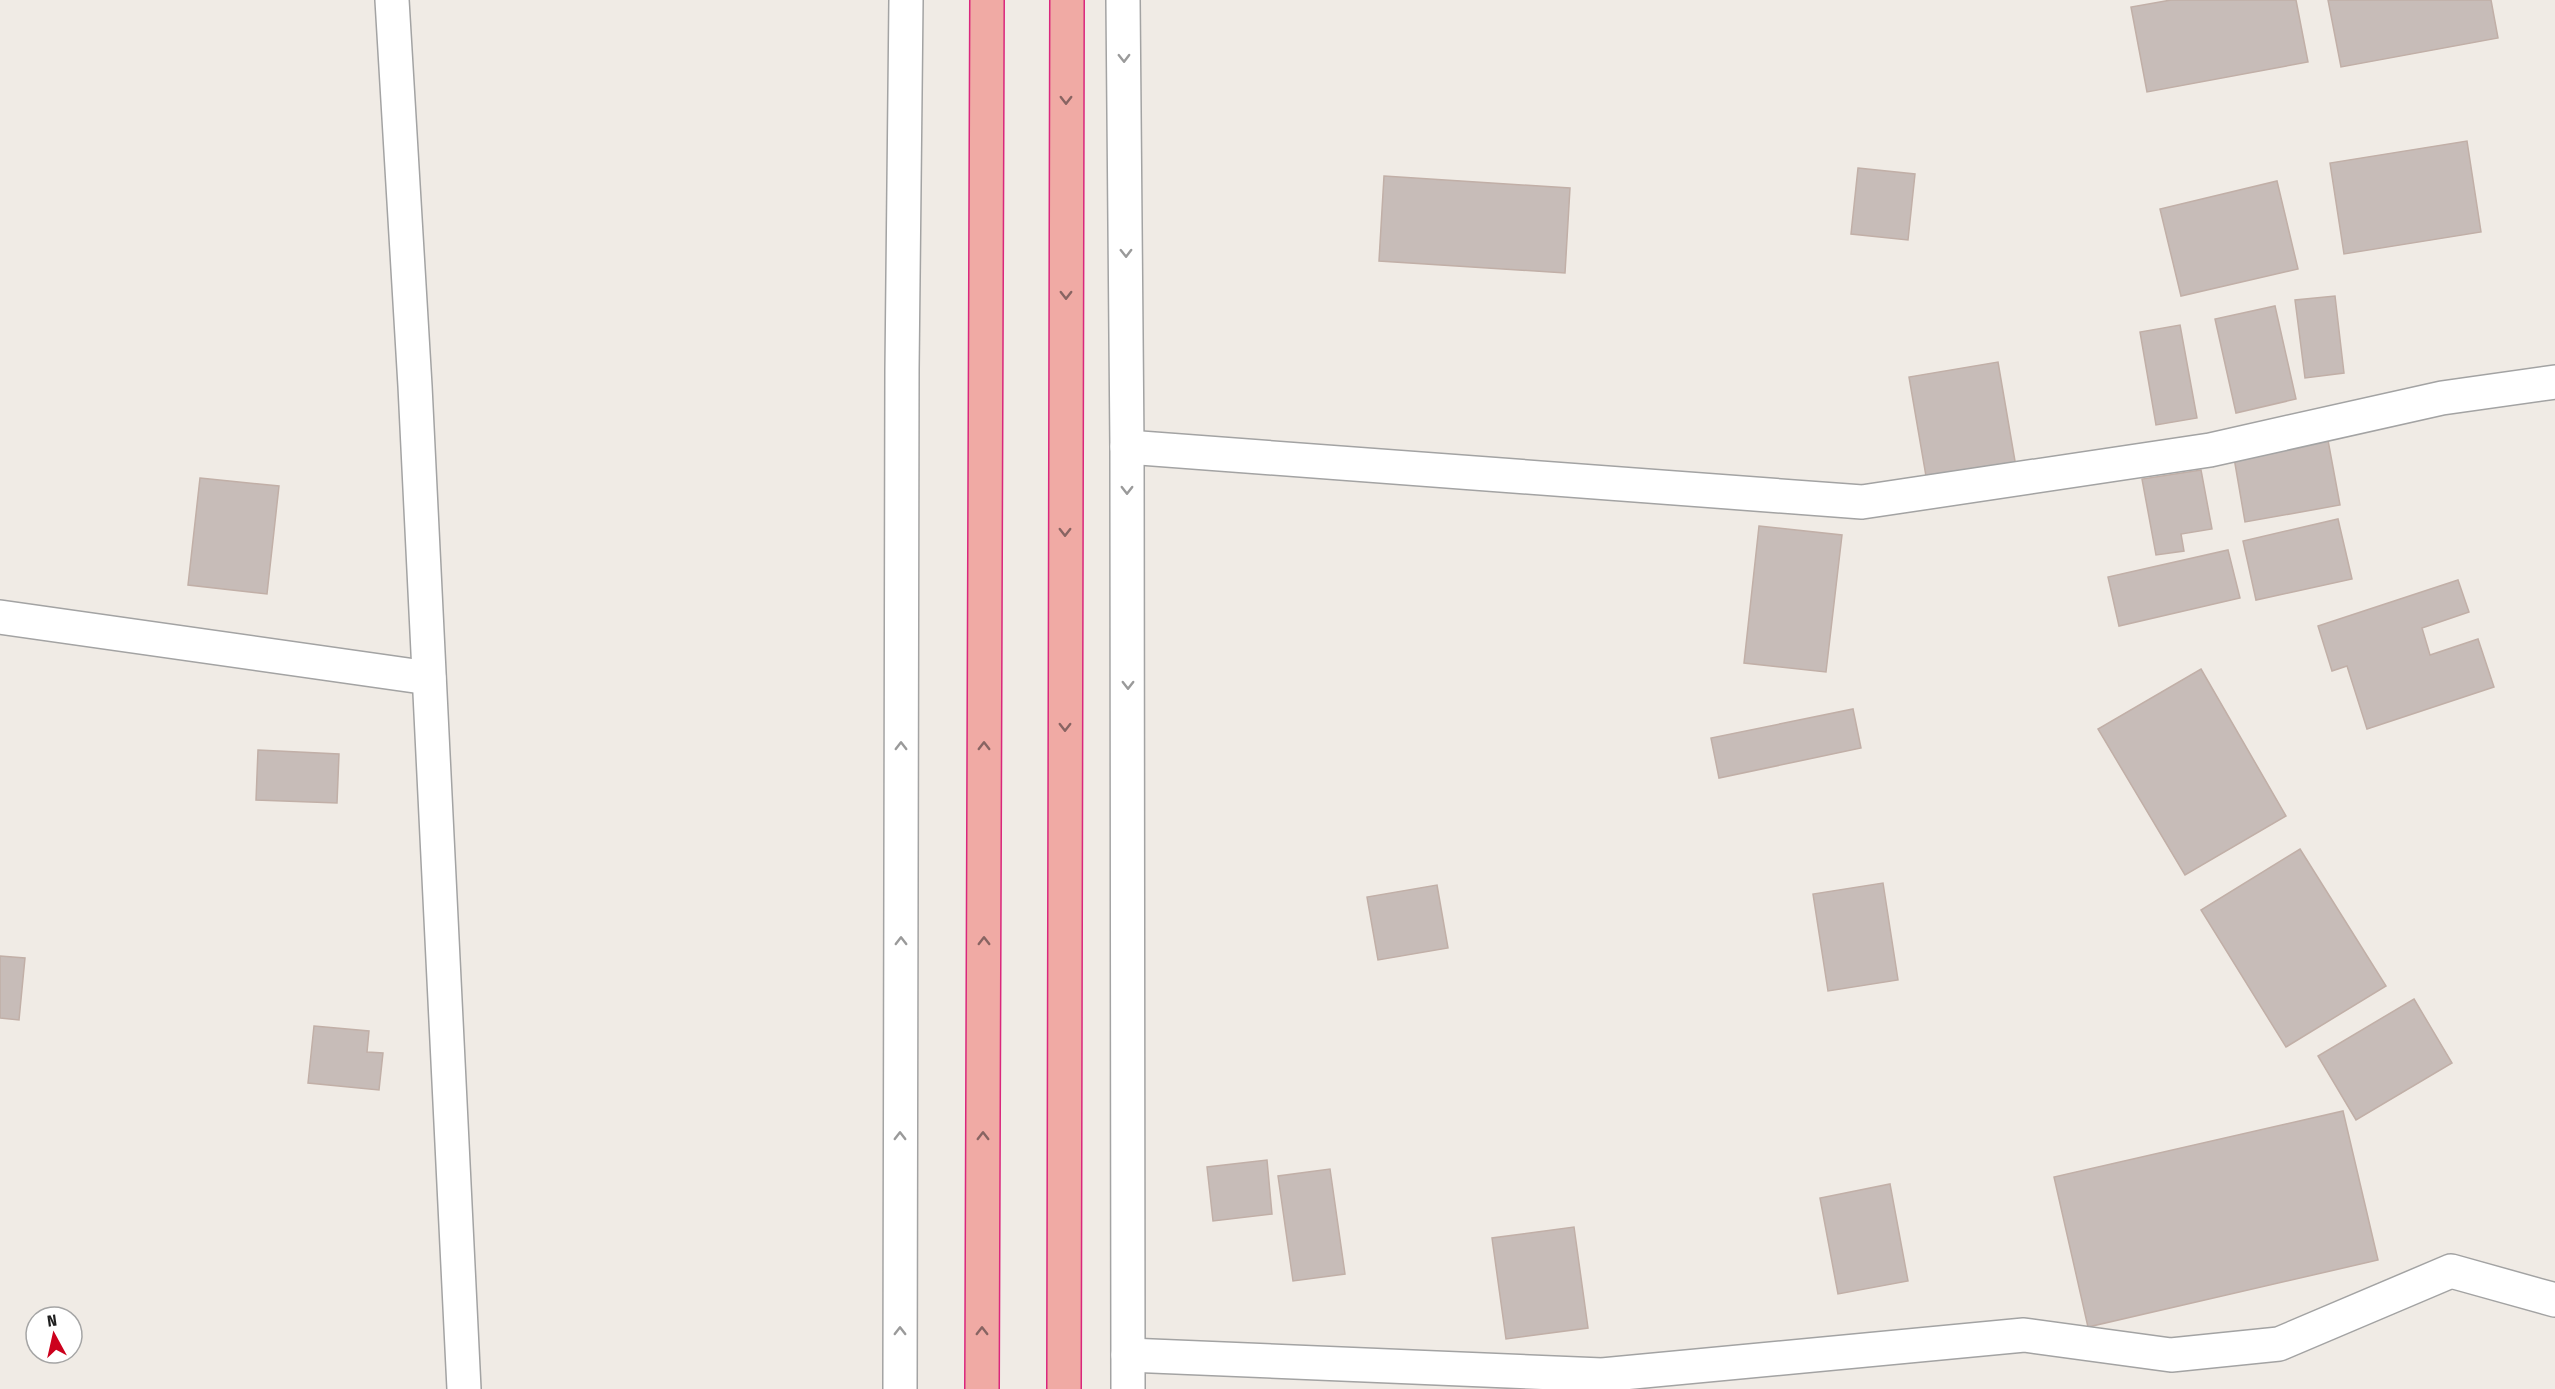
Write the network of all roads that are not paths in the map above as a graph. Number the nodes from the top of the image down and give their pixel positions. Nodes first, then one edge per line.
1 (392, 0) edge
2 (906, 0) edge
3 (987, 0) edge
4 (1067, 0) edge
5 (1124, 0) edge
6 (2555, 382) edge
7 (1127, 447) junction
8 (0, 617) edge
9 (429, 678) junction
10 (2555, 1300) edge
11 (1128, 1355) junction
12 (464, 1389) edge
13 (900, 1389) edge
14 (982, 1389) edge
15 (1064, 1389) edge
16 (1128, 1389) edge

1 - 9 street
13 -> 2 street
14 -> 3 highway
4 -> 15 highway
5 -> 7 street
6 - 7 street
7 -> 11 street
8 - 9 street
9 - 12 street
10 - 11 street
11 - 16 street

